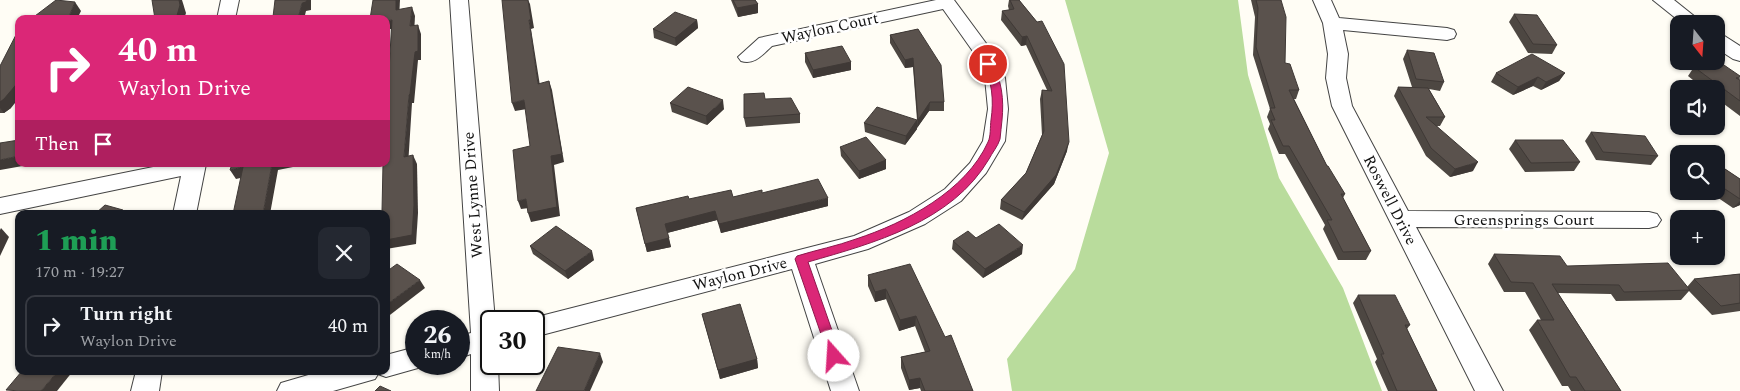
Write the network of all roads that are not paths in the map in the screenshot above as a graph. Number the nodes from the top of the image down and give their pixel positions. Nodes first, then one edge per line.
1 (230, 0) edge
2 (459, 0) edge
3 (1322, 0) edge
4 (1662, 0) edge
5 (946, 2) edge
6 (227, 15) edge
7 (1683, 15) edge
8 (1332, 23) junction
9 (1447, 34) dead end
10 (1725, 44) edge
11 (1740, 55) edge
12 (748, 57) dead end
13 (185, 167) edge
14 (194, 167) edge
15 (0, 206) edge
16 (185, 210) edge
17 (1400, 219) junction
18 (1649, 220) dead end
19 (801, 259) junction
20 (485, 310) edge
21 (545, 324) edge
22 (405, 361) edge
23 (390, 365) edge
24 (148, 375) edge
25 (351, 375) edge
26 (486, 375) edge
27 (145, 391) edge
28 (291, 391) edge
29 (485, 391) edge
30 (845, 391) edge
31 (1489, 391) edge

1 - 6 street
2 - 20 street, West Lynne Drive
3 - 8 street, Roswell Drive
4 - 7 street
5 - 12 street, Waylon Court
5 - 19 street, Waylon Drive
8 - 9 street
8 - 17 street, Roswell Drive
10 - 11 street
13 - 15 street
14 - 16 street
17 - 18 street, Greensprings Court
17 - 31 street, Roswell Drive
19 - 21 street, Waylon Drive
19 - 30 street
22 - 23 street
24 - 27 street
25 - 28 street
26 - 29 street, West Lynne Drive

